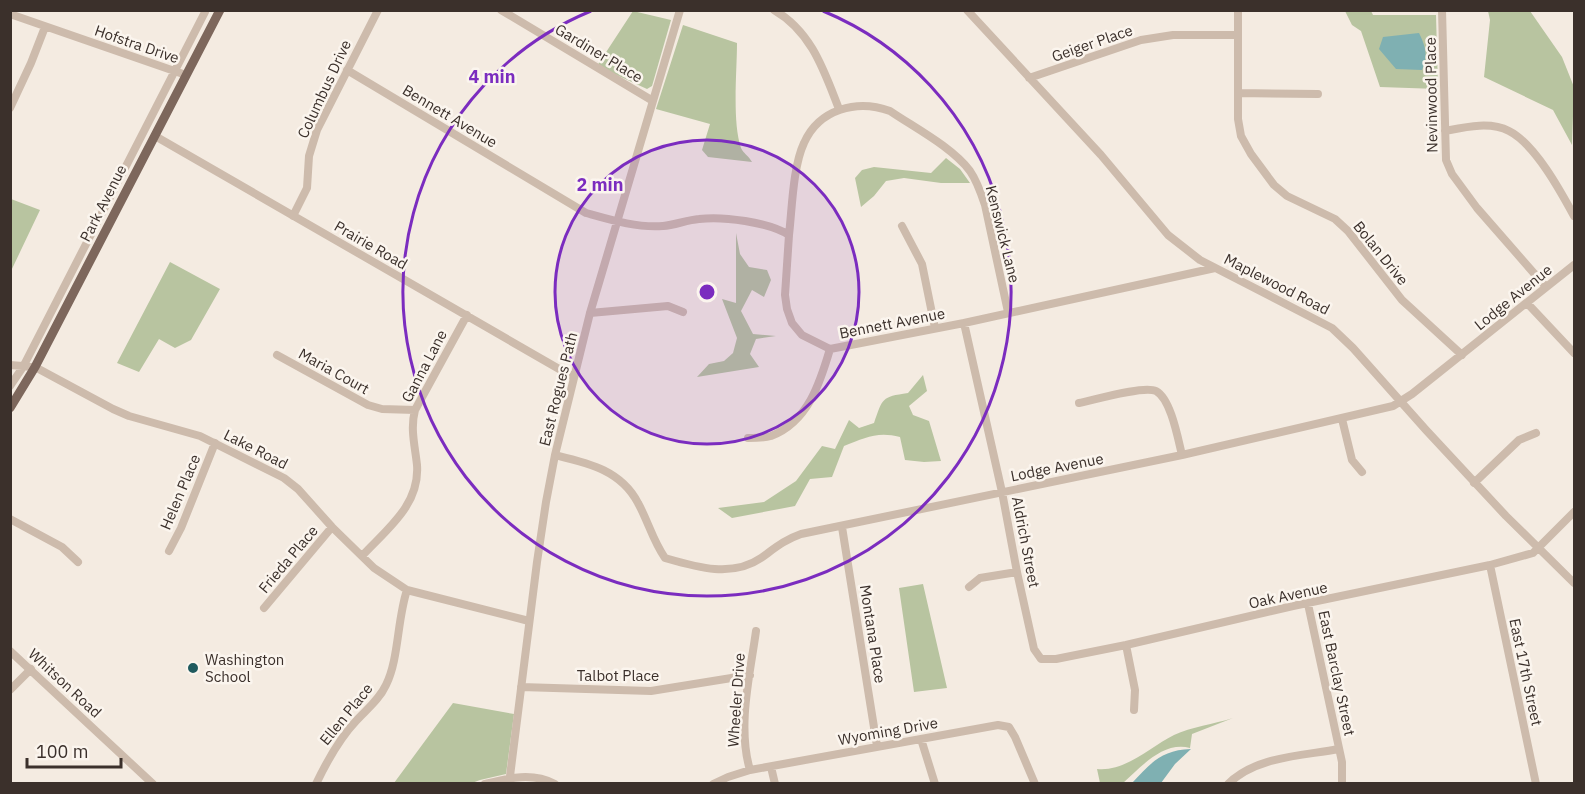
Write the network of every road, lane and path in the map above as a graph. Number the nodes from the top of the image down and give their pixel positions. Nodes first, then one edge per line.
1 (220, 10) edge
2 (378, 10) edge
3 (501, 10) edge
4 (680, 10) edge
5 (774, 10) edge
6 (967, 10) edge
7 (1238, 10) edge
8 (1442, 10) edge
9 (205, 12) dead end
10 (10, 14) edge
11 (45, 27) junction
12 (1237, 35) junction
13 (174, 70) junction
14 (347, 70) junction
15 (186, 75) junction
16 (1029, 78) junction
17 (1238, 93) junction
18 (1318, 94) dead end
19 (653, 101) junction
20 (10, 108) edge
21 (839, 109) junction
22 (1445, 131) junction
23 (155, 136) junction
24 (293, 216) junction
25 (1575, 216) edge
26 (617, 221) junction
27 (902, 226) dead end
28 (789, 235) junction
29 (1575, 265) edge
30 (1215, 268) junction
31 (1546, 287) junction
32 (1527, 303) junction
33 (683, 312) dead end
34 (1008, 312) junction
35 (590, 313) junction
36 (468, 315) junction
37 (964, 323) junction
38 (936, 328) junction
39 (830, 349) junction
40 (1575, 353) edge
41 (277, 355) dead end
42 (1462, 355) junction
43 (10, 365) edge
44 (22, 367) junction
45 (35, 367) junction
46 (573, 377) junction
47 (10, 386) edge
48 (1401, 402) junction
49 (1079, 403) dead end
50 (10, 408) edge
51 (416, 410) junction
52 (1342, 419) junction
53 (1536, 433) dead end
54 (748, 438) dead end
55 (215, 443) junction
56 (555, 455) junction
57 (1182, 455) junction
58 (1362, 472) dead end
59 (1474, 483) junction
60 (1002, 492) junction
61 (1575, 512) edge
62 (10, 519) edge
63 (332, 527) junction
64 (842, 527) junction
65 (1538, 549) junction
66 (169, 551) dead end
67 (362, 556) junction
68 (78, 562) dead end
69 (1490, 566) junction
70 (1017, 572) junction
71 (1575, 583) edge
72 (969, 587) dead end
73 (407, 590) junction
74 (1308, 604) junction
75 (264, 608) dead end
76 (529, 621) junction
77 (756, 631) dead end
78 (1126, 645) junction
79 (10, 651) edge
80 (1041, 659) joint
81 (31, 669) junction
82 (750, 675) junction
83 (521, 687) junction
84 (10, 690) edge
85 (1134, 710) dead end
86 (921, 739) junction
87 (877, 746) junction
88 (1339, 749) junction
89 (771, 767) junction
90 (750, 770) junction
91 (509, 781) edge
92 (153, 783) edge
93 (316, 783) edge
94 (485, 783) edge
95 (555, 783) edge
96 (713, 783) edge
97 (775, 783) edge
98 (935, 783) edge
99 (1035, 783) edge
100 (1228, 783) edge
101 (1342, 783) edge
102 (1536, 783) edge

1 - 15 main road, Park Avenue
2 - 14 street, Columbus Drive
3 - 19 street, Gardiner Place
4 - 19 street, East Rogues Path
5 - 21 street
6 - 16 street, Maplewood Road
7 - 12 street, Bolan Drive
8 - 22 street, Nevinwood Place
9 - 13 street
10 - 11 street, Hofstra Drive
11 - 13 street, Hofstra Drive
11 - 20 street
12 - 16 street, Geiger Place
12 - 17 street, Bolan Drive
13 - 15 street, Hofstra Drive
13 - 44 street
14 - 24 street, Columbus Drive
14 - 26 street, Bennett Avenue
15 - 23 main road, Park Avenue
16 - 30 street, Maplewood Road
17 - 18 street
17 - 42 street, Bolan Drive
19 - 26 street, East Rogues Path
21 - 28 street
21 - 34 street, Kenswick Lane
22 - 25 street
22 - 31 street, Nevinwood Place
23 - 24 street, Prairie Road
23 - 45 main road, Park Avenue
24 - 36 street, Prairie Road
26 - 28 street, Bennett Avenue
26 - 35 street, East Rogues Path
27 - 38 street
28 - 39 street, Bennett Avenue
29 - 31 street, Lodge Avenue
30 - 34 street, Bennett Avenue
30 - 48 street, Maplewood Road
31 - 32 street, Lodge Avenue
32 - 40 street
32 - 42 street, Lodge Avenue
33 - 35 street
34 - 37 street, Bennett Avenue
35 - 46 street, East Rogues Path
36 - 46 street, Prairie Road
36 - 51 street, Ganna Lane
37 - 38 street, Bennett Avenue
37 - 60 street, Aldrich Street
38 - 39 street, Bennett Avenue
39 - 54 street
41 - 51 street, Maria Court
42 - 48 street, Lodge Avenue
43 - 44 street, Lake Road
44 - 45 street, Lake Road
44 - 47 street
45 - 50 main road, Park Avenue
45 - 55 street, Lake Road
46 - 56 street, East Rogues Path
48 - 52 street, Lodge Avenue
48 - 59 street, Maplewood Road
49 - 57 street
51 - 67 street, Ganna Lane
52 - 57 street, Lodge Avenue
52 - 58 street
53 - 59 street
55 - 63 street, Lake Road
55 - 66 street, Helen Place
56 - 64 street, Lodge Avenue
56 - 76 street, East Rogues Path
57 - 60 street, Lodge Avenue
59 - 65 street, Maplewood Road
60 - 64 street, Lodge Avenue
60 - 70 street, Aldrich Street
61 - 65 street
62 - 68 street
63 - 67 street, Lake Road
63 - 75 street, Frieda Place
64 - 87 street, Montana Place
65 - 69 street, Oak Avenue
65 - 71 street, Maplewood Road
67 - 73 street, Lake Road
69 - 74 street, Oak Avenue
69 - 102 street, East 17th Street
70 - 72 street
70 - 80 street, Aldrich Street
73 - 76 street, Lake Road
73 - 93 street, Ellen Place
74 - 78 street, Oak Avenue
74 - 88 street, East Barclay Street
76 - 83 street, East Rogues Path
77 - 82 street, Wheeler Drive
78 - 80 street, Oak Avenue
78 - 85 street
79 - 81 street, Whitson Road
81 - 84 street
81 - 92 street, Whitson Road
82 - 83 street, Talbot Place
82 - 90 street, Wheeler Drive
83 - 91 street, East Rogues Path
86 - 87 street, Wyoming Drive
86 - 98 street
86 - 99 street, Wyoming Drive
87 - 89 street, Wyoming Drive
88 - 100 street
88 - 101 street, East Barclay Street
89 - 90 street, Wyoming Drive
89 - 97 street
90 - 96 street, Wyoming Drive
91 - 94 street
91 - 95 street

